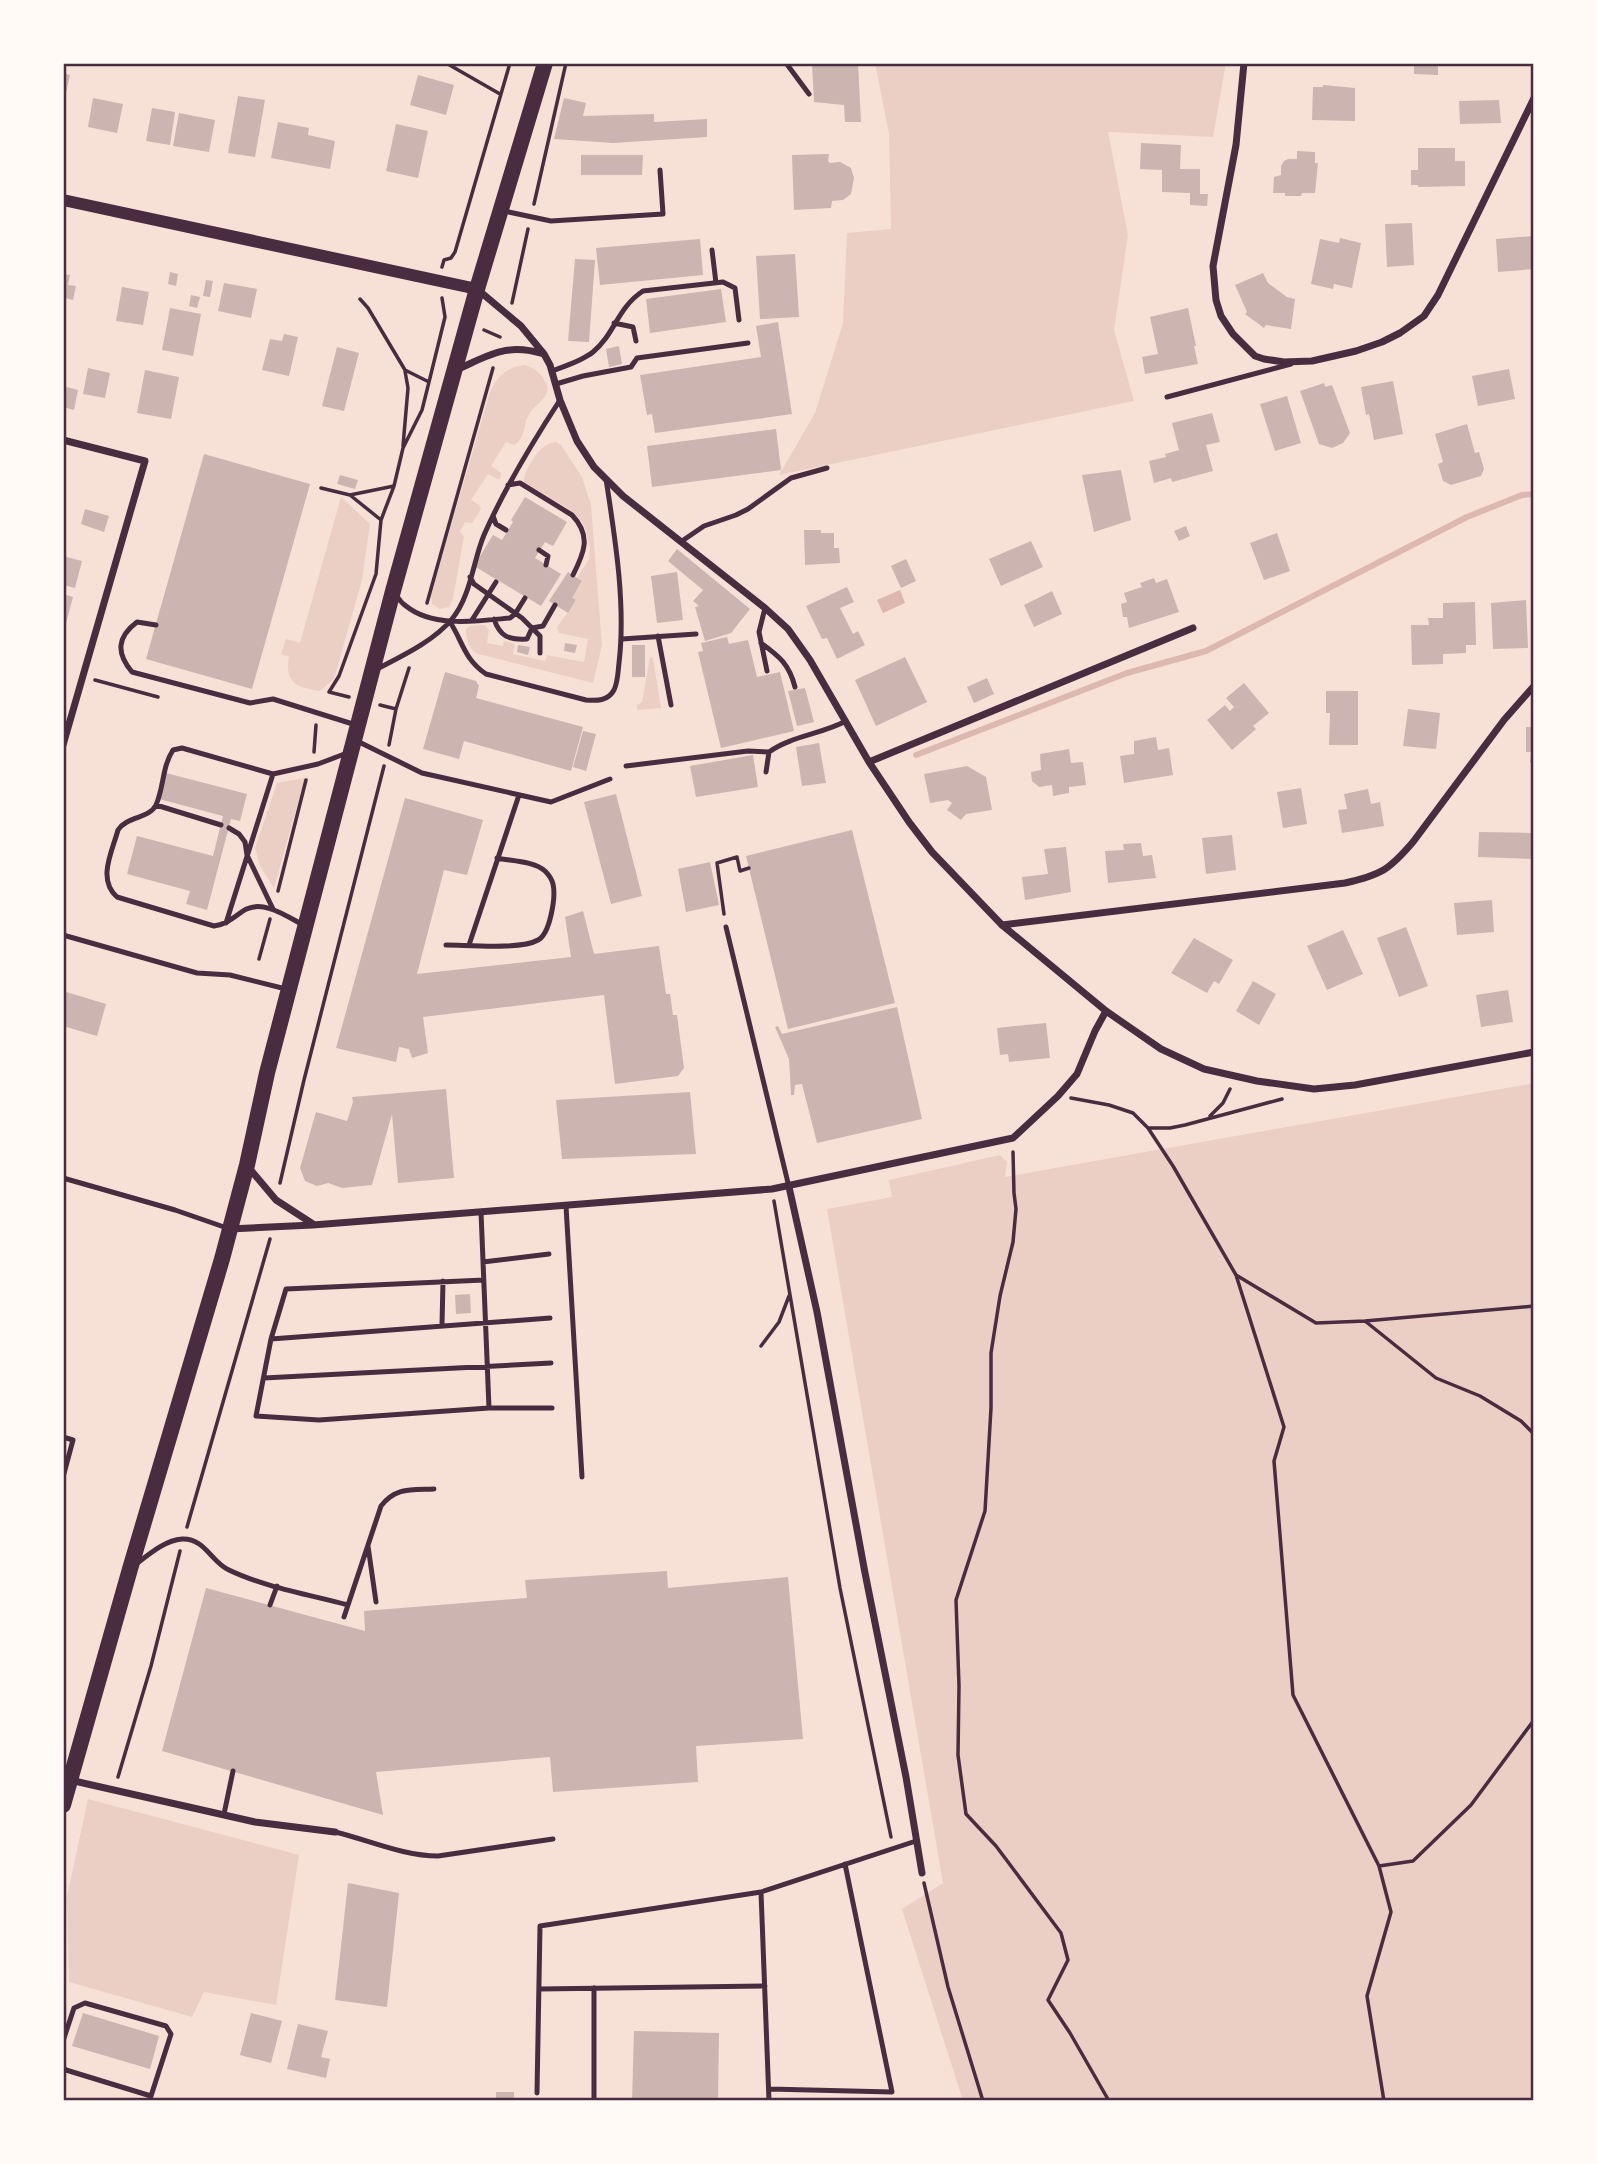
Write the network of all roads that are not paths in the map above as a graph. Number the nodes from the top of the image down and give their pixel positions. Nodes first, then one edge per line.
1 (545, 63) edge
2 (786, 63) edge
3 (1244, 63) edge
4 (810, 94) dead end
5 (1534, 98) edge
6 (660, 170) dead end
7 (63, 200) edge
8 (500, 211) junction
9 (712, 250) dead end
10 (716, 283) junction
11 (477, 289) junction
12 (739, 320) dead end
13 (614, 323) junction
14 (636, 341) dead end
15 (748, 343) dead end
16 (544, 354) junction
17 (1297, 362) junction
18 (454, 370) junction
19 (552, 371) junction
20 (556, 384) junction
21 (1167, 397) dead end
22 (560, 400) junction
23 (63, 439) edge
24 (827, 468) dead end
25 (606, 479) junction
26 (508, 485) junction
27 (493, 516) junction
28 (506, 530) dead end
29 (682, 541) junction
30 (539, 550) dead end
31 (545, 565) dead end
32 (573, 575) dead end
33 (470, 577) junction
34 (496, 582) dead end
35 (393, 591) junction
36 (489, 595) junction
37 (525, 598) dead end
38 (555, 605) dead end
39 (765, 608) junction
40 (515, 614) junction
41 (494, 619) junction
42 (472, 620) junction
43 (450, 622) junction
44 (156, 625) dead end
45 (532, 628) junction
46 (1192, 628) dead end
47 (696, 634) dead end
48 (658, 636) junction
49 (622, 639) junction
50 (761, 643) junction
51 (540, 653) dead end
52 (767, 671) dead end
53 (371, 672) junction
54 (1534, 686) edge
55 (795, 687) dead end
56 (671, 705) dead end
57 (846, 721) junction
58 (353, 739) junction
59 (63, 745) edge
60 (769, 752) junction
61 (869, 762) junction
62 (626, 766) dead end
63 (766, 772) dead end
64 (273, 774) junction
65 (610, 779) dead end
66 (519, 795) junction
67 (156, 805) junction
68 (221, 825) dead end
69 (229, 828) dead end
70 (247, 855) junction
71 (497, 858) junction
72 (273, 909) junction
73 (226, 923) junction
74 (1002, 925) junction
75 (306, 926) junction
76 (726, 927) road end
77 (63, 935) edge
78 (446, 945) dead end
79 (469, 945) junction
80 (289, 990) junction
81 (1106, 1012) junction
82 (1534, 1052) edge
83 (247, 1165) junction
84 (63, 1178) edge
85 (789, 1186) junction
86 (566, 1206) junction
87 (481, 1212) junction
88 (313, 1224) junction
89 (229, 1229) junction
90 (549, 1254) dead end
91 (483, 1262) junction
92 (484, 1280) junction
93 (443, 1282) junction
94 (550, 1318) dead end
95 (485, 1323) junction
96 (442, 1325) junction
97 (271, 1339) junction
98 (551, 1363) dead end
99 (487, 1366) junction
100 (264, 1378) junction
101 (489, 1408) junction
102 (552, 1408) dead end
103 (63, 1437) edge
104 (63, 1477) edge
105 (582, 1477) dead end
106 (434, 1489) dead end
107 (368, 1543) junction
108 (130, 1569) junction
109 (277, 1586) junction
110 (376, 1602) dead end
111 (270, 1605) dead end
112 (348, 1605) junction
113 (344, 1617) dead end
114 (233, 1771) dead end
115 (69, 1780) junction
116 (63, 1804) edge
117 (224, 1814) junction
118 (335, 1832) joint
119 (553, 1839) dead end
120 (916, 1841) junction
121 (845, 1864) junction
122 (922, 1873) road end
123 (761, 1892) junction
124 (765, 1986) junction
125 (594, 1988) junction
126 (539, 1989) junction
127 (63, 2041) edge
128 (64, 2069) edge
129 (769, 2089) junction
130 (537, 2093) dead end
131 (150, 2098) edge
132 (594, 2101) edge
133 (769, 2101) edge

1 - 8 main road
2 - 4 lane
3 - 17 street
5 - 17 street
6 - 8 lane
7 - 11 street
8 - 11 main road
9 - 10 lane
10 - 12 lane
10 - 13 lane
11 - 16 street
11 - 18 main road
13 - 14 lane
13 - 19 lane
15 - 20 lane
16 - 18 street
16 - 19 street
17 - 21 lane
18 - 35 main road
19 - 20 street
20 - 22 street
22 - 25 street
22 - 26 lane
23 - 59 street
24 - 29 lane
25 - 29 street
25 - 49 lane
26 - 27 lane
26 - 32 lane
27 - 28 lane
27 - 33 lane
29 - 39 street
30 - 31 lane
33 - 36 lane
33 - 43 lane
34 - 36 lane
35 - 43 lane
35 - 53 main road
36 - 40 lane
36 - 42 lane
37 - 40 lane
38 - 45 lane
39 - 50 lane
39 - 57 street
40 - 41 lane
40 - 45 lane
41 - 42 lane
41 - 45 lane
42 - 43 lane
43 - 49 lane
43 - 53 lane
44 - 58 lane
45 - 51 lane
46 - 61 street
47 - 48 lane
48 - 49 lane
48 - 56 lane
50 - 52 lane
50 - 55 lane
53 - 58 main road
54 - 74 street
57 - 60 lane
57 - 61 street
58 - 64 lane
58 - 66 lane
58 - 75 main road
60 - 62 lane
60 - 63 lane
61 - 74 street
64 - 67 lane
64 - 70 lane
65 - 66 lane
66 - 71 lane
67 - 68 lane
67 - 73 lane
69 - 70 lane
70 - 72 lane
70 - 73 lane
71 - 79 lane
71 - 79 lane
72 - 73 lane
72 - 75 lane
74 - 81 street
75 - 80 main road
76 - 85 lane
77 - 80 lane
78 - 79 lane
80 - 83 main road
81 - 82 street
81 - 85 street
83 - 88 street
83 - 89 main road
84 - 89 lane
85 - 86 street
85 - 120 street
86 - 87 street
86 - 105 lane
87 - 88 street
87 - 91 lane
88 - 89 street
89 - 108 main road
90 - 91 lane
91 - 92 lane
92 - 93 lane
92 - 95 lane
93 - 96 lane
93 - 97 lane
94 - 95 lane
95 - 96 lane
95 - 99 lane
96 - 97 lane
97 - 100 lane
98 - 99 lane
99 - 100 lane
99 - 101 lane
100 - 101 lane
101 - 102 lane
103 - 104 lane
106 - 107 lane
107 - 110 lane
107 - 112 lane
108 - 109 lane
108 - 115 main road
109 - 111 lane
109 - 112 lane
112 - 113 lane
114 - 117 lane
115 - 116 main road
115 - 117 street
117 - 118 street
118 - 119 lane
120 - 121 lane
120 - 122 street
121 - 123 lane
121 - 129 lane
123 - 124 lane
123 - 126 lane
124 - 125 lane
124 - 129 lane
125 - 126 lane
125 - 132 lane
126 - 130 lane
127 - 131 lane
128 - 131 lane
129 - 133 lane

